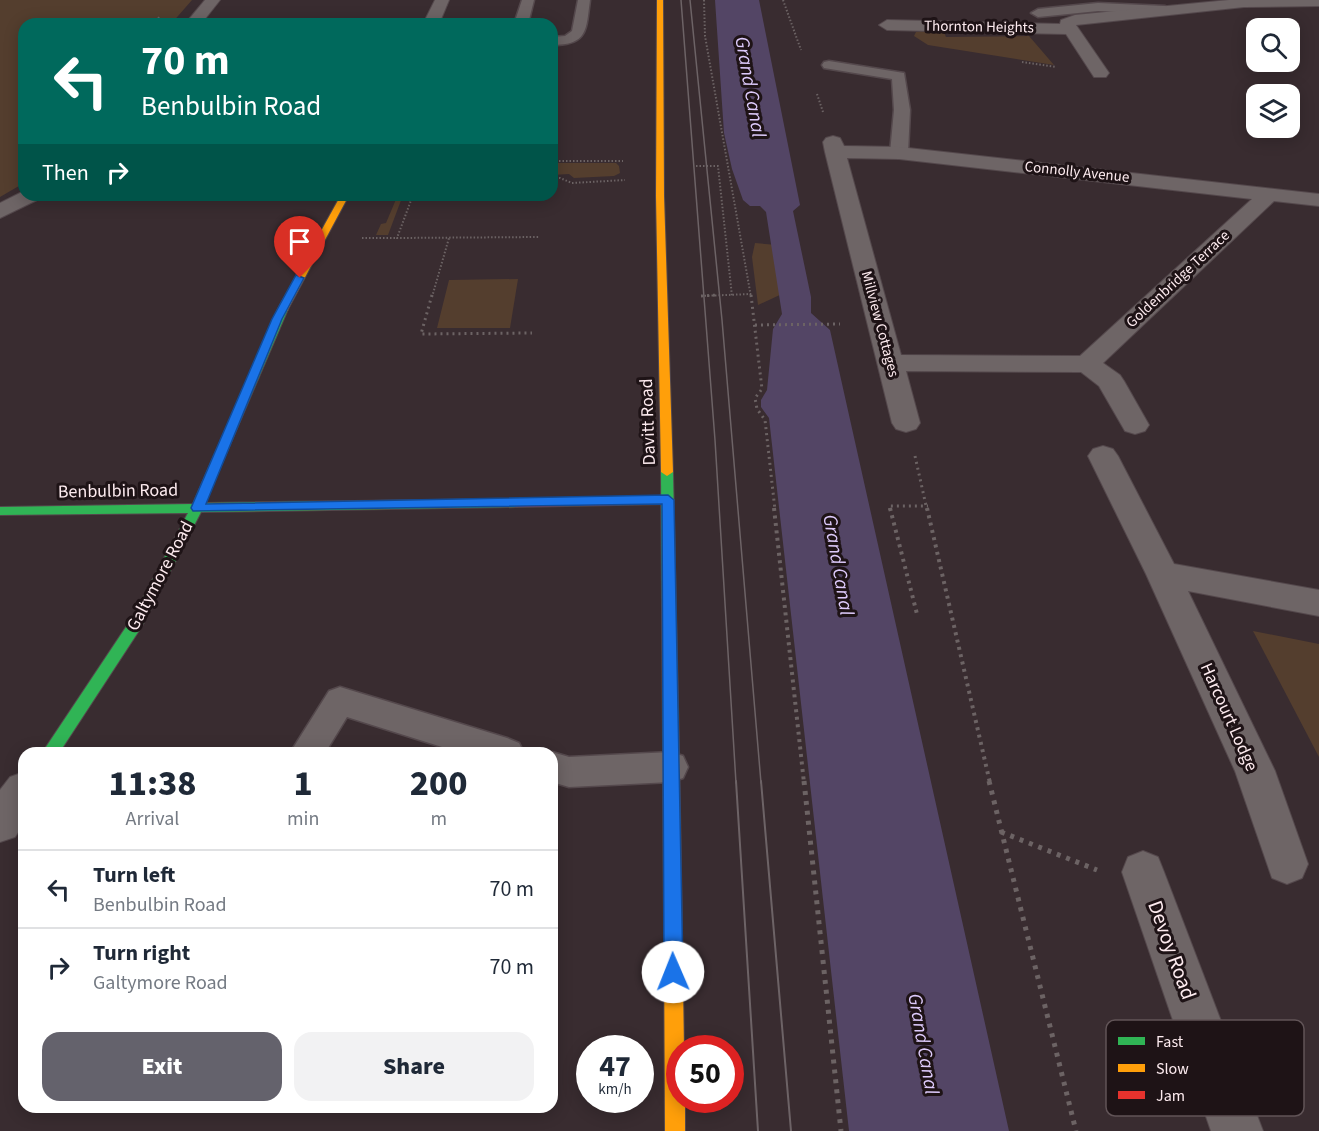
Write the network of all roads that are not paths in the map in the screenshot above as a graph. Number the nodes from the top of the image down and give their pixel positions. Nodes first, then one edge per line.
1 (213, 0) edge
2 (442, 0) edge
3 (528, 0) edge
4 (584, 0) edge
5 (660, 0) edge
6 (1319, 2) edge
7 (1157, 11) junction
8 (1039, 15) dead end
9 (198, 18) edge
10 (434, 18) edge
11 (523, 18) edge
12 (887, 25) dead end
13 (1070, 29) junction
14 (558, 40) edge
15 (829, 65) dead end
16 (1100, 73) dead end
17 (834, 147) joint
18 (899, 153) junction
19 (1268, 195) junction
20 (1319, 200) edge
21 (21, 201) edge
22 (342, 201) edge
23 (0, 212) edge
24 (892, 363) junction
25 (1088, 364) junction
26 (906, 423) road end
27 (1135, 425) dead end
28 (1103, 456) dead end
29 (668, 500) junction
30 (197, 508) junction
31 (0, 511) edge
32 (1163, 574) junction
33 (1319, 603) edge
34 (54, 747) edge
35 (311, 747) edge
36 (488, 747) edge
37 (671, 767) junction
38 (558, 769) edge
39 (18, 798) edge
40 (0, 823) edge
41 (1287, 864) dead end
42 (1143, 872) dead end
43 (1197, 1020) edge
44 (1232, 1116) edge
45 (675, 1131) edge
46 (1237, 1131) edge

1 - 9 street
2 - 10 street
3 - 11 lane
4 - 14 lane
5 - 29 main road, Davitt Road
6 - 7 street, Thornton Heights
7 - 8 lane
7 - 13 street, Thornton Heights
12 - 13 street, Thornton Heights
13 - 16 street
15 - 18 lane
17 - 18 street, Connolly Avenue
17 - 24 street, Millview Cottages
18 - 19 street, Connolly Avenue
19 - 20 street, Connolly Avenue
19 - 25 street, Goldenbridge Terrace
21 - 23 street
22 - 30 main road, Galtymore Road
24 - 25 street
24 - 26 street, Millview Cottages
25 - 27 street
28 - 32 street, Harcourt Lodge
29 - 30 main road, Benbulbin Road
29 - 37 main road, Davitt Road
30 - 31 main road, Benbulbin Road
30 - 34 main road, Galtymore Road
32 - 33 street
32 - 41 street, Harcourt Lodge
35 - 36 lane
37 - 38 lane
37 - 45 main road, Davitt Road
39 - 40 street
42 - 43 street, Devoy Road
44 - 46 street, Devoy Road

